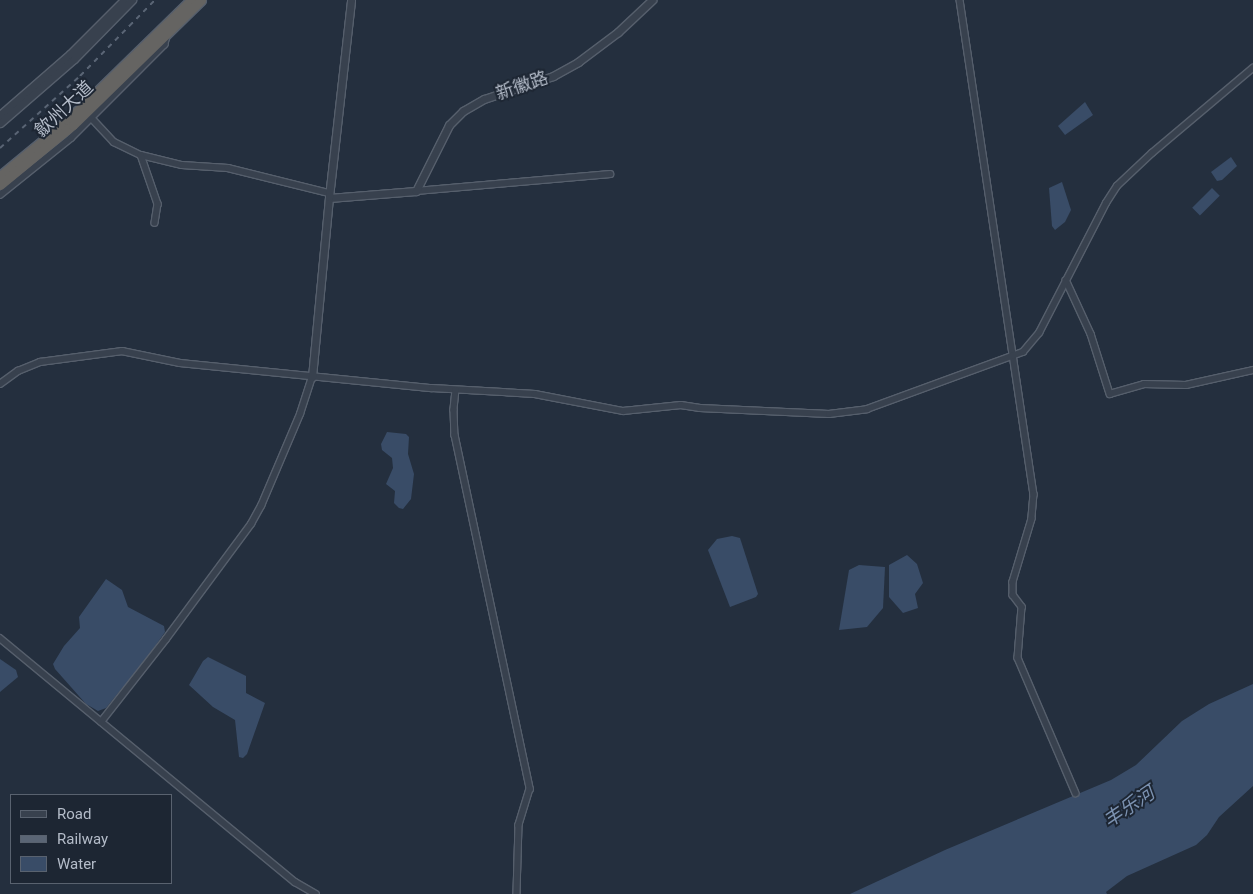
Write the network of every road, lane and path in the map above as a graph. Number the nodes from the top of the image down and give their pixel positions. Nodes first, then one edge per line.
1 (124, 0) edge
2 (132, 0) edge
3 (190, 0) edge
4 (201, 0) edge
5 (351, 0) edge
6 (652, 0) edge
7 (960, 0) edge
8 (168, 32) junction
9 (144, 50) junction
10 (1253, 68) edge
11 (0, 115) edge
12 (88, 115) junction
13 (0, 123) edge
14 (141, 155) junction
15 (610, 174) dead end
16 (0, 176) edge
17 (0, 185) edge
18 (416, 191) junction
19 (329, 195) junction
20 (0, 196) edge
21 (155, 223) dead end
22 (1066, 280) junction
23 (1013, 356) junction
24 (1253, 370) edge
25 (312, 377) junction
26 (0, 384) edge
27 (456, 390) junction
28 (0, 638) edge
29 (102, 722) junction
30 (1076, 793) dead end
31 (316, 894) edge
32 (517, 894) edge

1 - 11 street
2 - 13 street
3 - 9 highway
4 - 8 highway
5 - 19 street
6 - 18 street, 新徽路
7 - 23 street
8 - 9 highway
8 - 12 street
9 - 12 highway, 歙州大道
9 - 16 highway, 歙州大道
10 - 22 street
12 - 14 street
12 - 17 highway, 歙州大道
12 - 20 street
14 - 19 street
14 - 21 street
15 - 18 street
18 - 19 street
19 - 25 street
22 - 23 street
22 - 24 street
23 - 27 street
23 - 30 street
25 - 26 street
25 - 27 street
25 - 29 street
27 - 32 street
28 - 29 street
29 - 31 street

